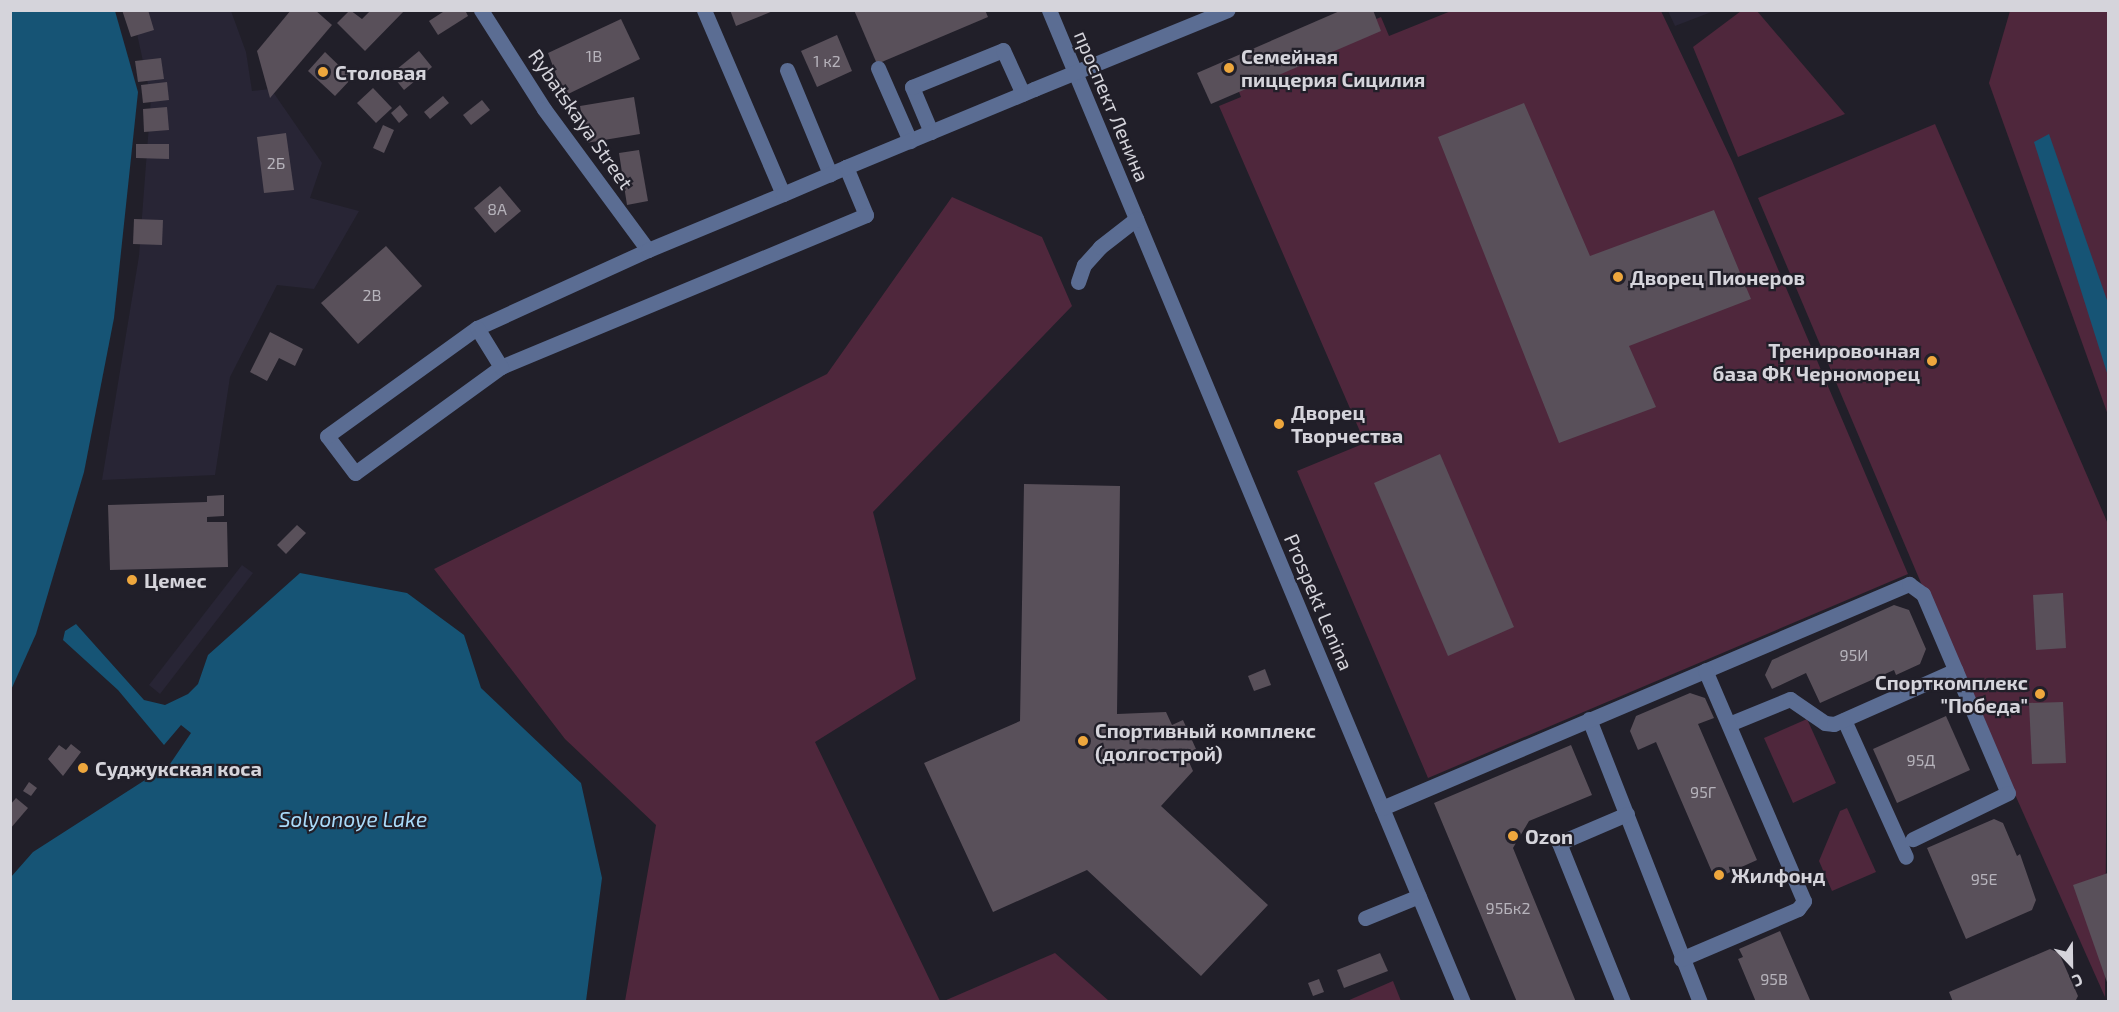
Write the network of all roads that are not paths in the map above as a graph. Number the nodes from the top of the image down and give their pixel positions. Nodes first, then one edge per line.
1 (481, 10) edge
2 (704, 10) edge
3 (1049, 10) edge
4 (1228, 10) edge
5 (878, 68) dead end
6 (788, 70) dead end
7 (1075, 72) junction
8 (1023, 94) junction
9 (931, 132) junction
10 (910, 141) junction
11 (846, 167) junction
12 (830, 174) junction
13 (783, 194) junction
14 (1136, 219) junction
15 (648, 250) junction
16 (1078, 282) dead end
17 (477, 328) junction
18 (501, 367) junction
19 (1705, 670) junction
20 (1956, 670) junction
21 (1589, 719) junction
22 (1844, 720) junction
23 (1729, 724) junction
24 (1382, 808) junction
25 (1627, 814) junction
26 (1913, 839) dead end
27 (1906, 857) dead end
28 (1419, 896) junction
29 (1365, 918) dead end
30 (1681, 959) junction
31 (1463, 1002) edge
32 (1623, 1002) edge
33 (1700, 1002) edge

1 - 15 street, Rybatskaya Street
2 - 13 street
3 - 7 street, проспект Ленина
4 - 7 street
5 - 10 street
6 - 12 street
7 - 8 street
7 - 14 street, проспект Ленина
8 - 9 street
8 - 9 street
9 - 10 street
10 - 11 street
11 - 12 street
11 - 18 street
12 - 13 street
13 - 15 street
14 - 16 street
14 - 24 street, Prospekt Lenina
15 - 17 street
17 - 18 street
17 - 18 street
19 - 20 street
19 - 21 street
19 - 23 street
20 - 22 street
20 - 26 street
21 - 24 street
21 - 25 street
22 - 23 street
22 - 27 street
23 - 30 street
24 - 28 street, Prospekt Lenina
25 - 30 street
25 - 32 street
28 - 29 street
28 - 31 street, Prospekt Lenina
30 - 33 street

